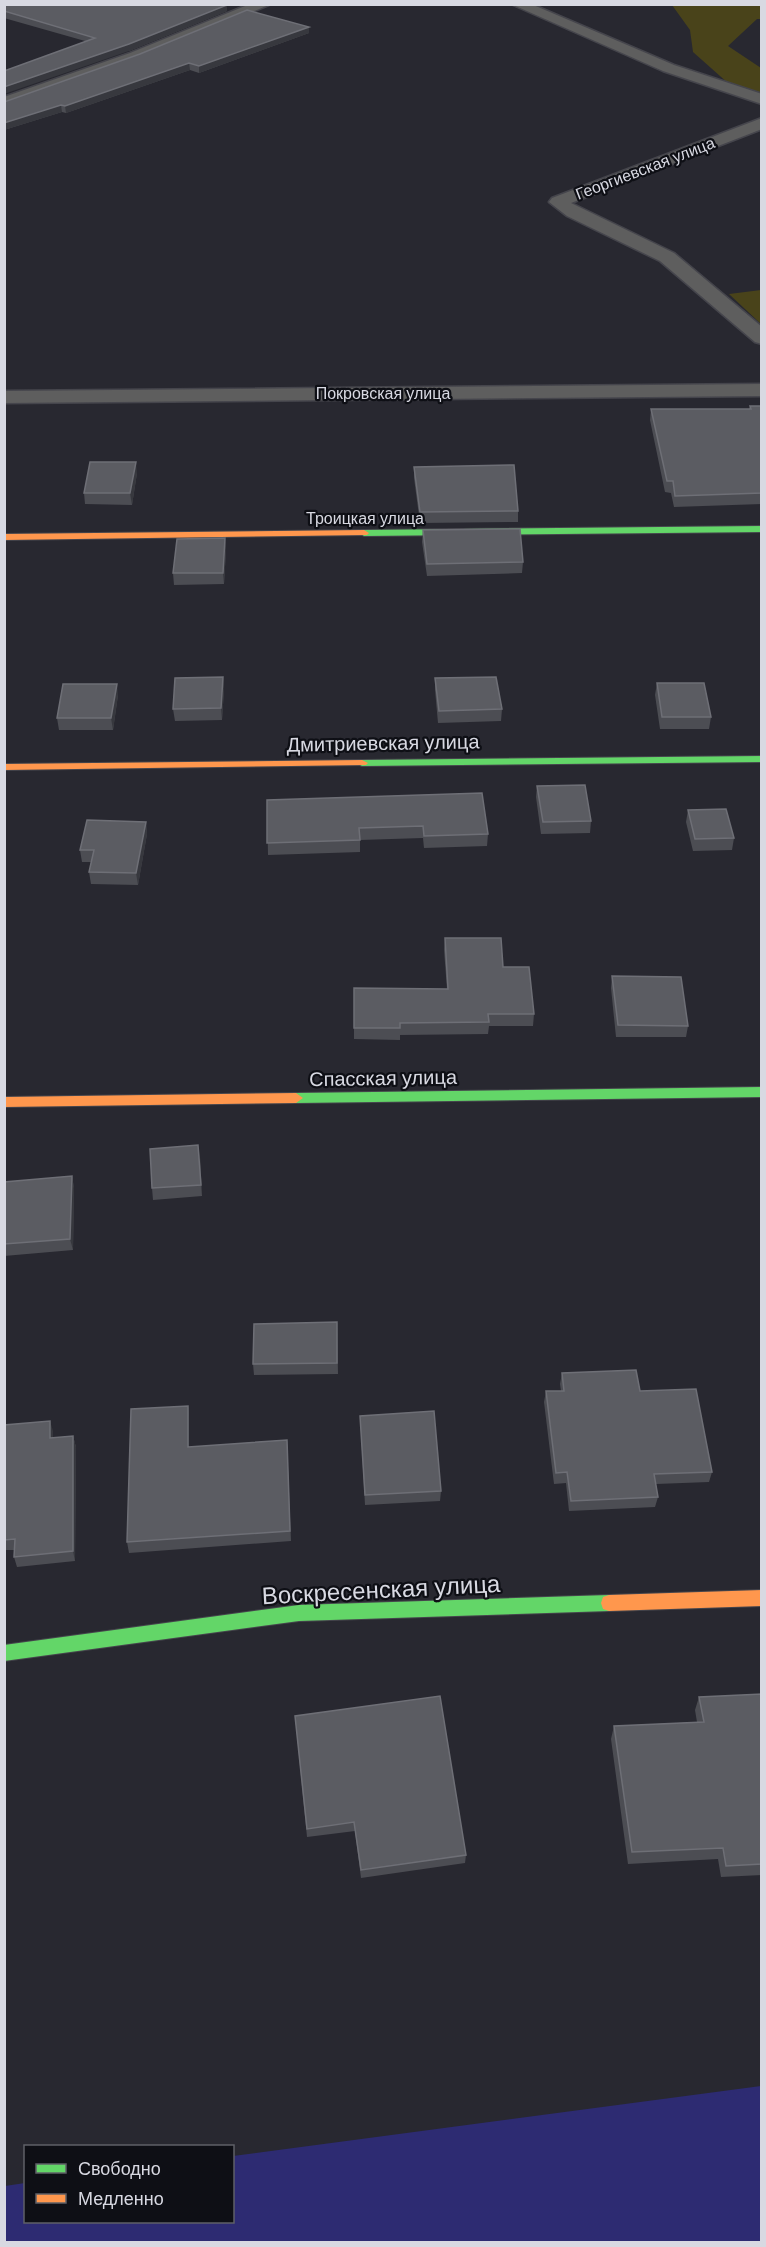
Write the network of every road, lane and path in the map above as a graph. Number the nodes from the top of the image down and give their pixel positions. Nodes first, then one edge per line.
1 (264, 4) edge
2 (518, 4) edge
3 (762, 99) edge
4 (4, 103) edge
5 (762, 123) edge
6 (762, 338) edge
7 (762, 390) edge
8 (4, 397) edge
9 (762, 529) edge
10 (4, 537) edge
11 (762, 759) edge
12 (4, 767) edge
13 (762, 1092) edge
14 (4, 1102) edge
15 (762, 1598) edge
16 (4, 1653) edge

1 - 4 street
2 - 3 street
5 - 6 street, Георгиевская улица
7 - 8 street, Покровская улица
9 - 10 street, Троицкая улица
11 - 12 street, Дмитриевская улица
13 - 14 street, Спасская улица
15 - 16 street, Воскресенская улица

